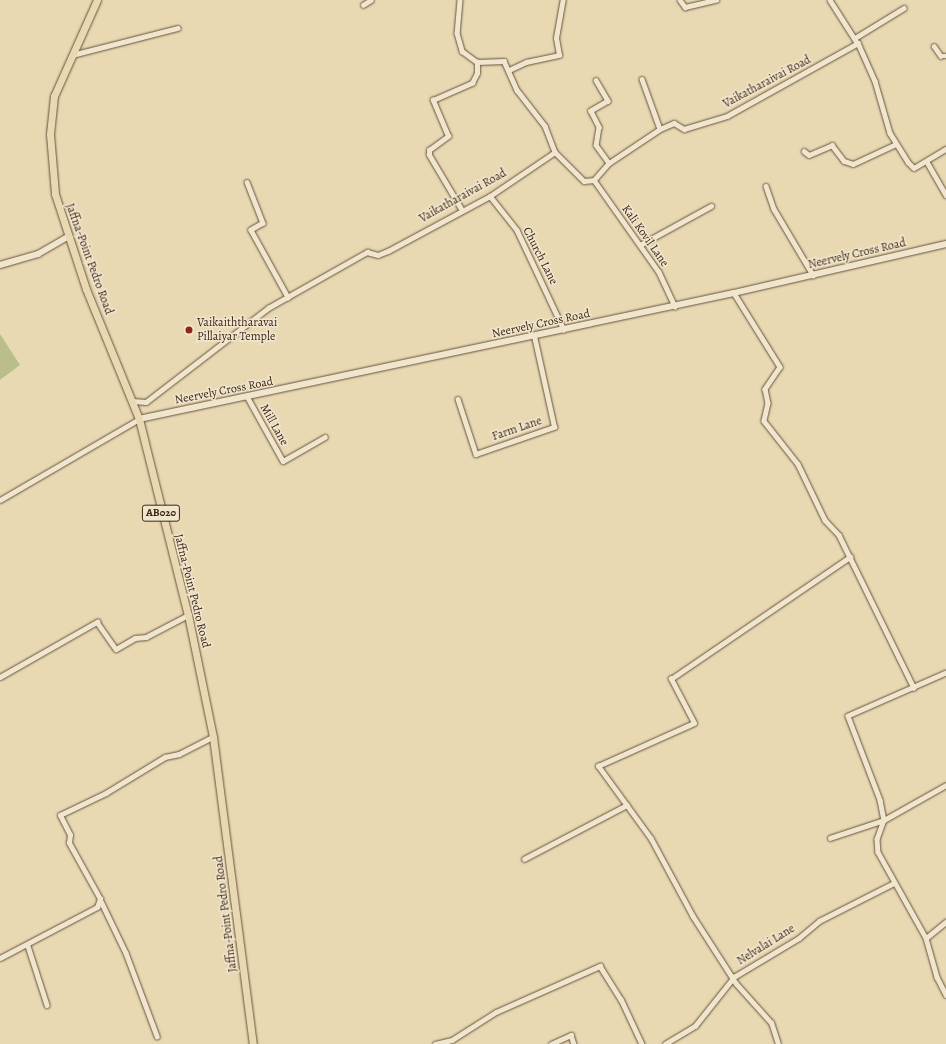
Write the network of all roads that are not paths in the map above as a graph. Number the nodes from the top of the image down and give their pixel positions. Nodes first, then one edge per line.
1 (97, 0) edge
2 (371, 0) edge
3 (460, 0) edge
4 (563, 0) edge
5 (680, 0) edge
6 (716, 0) edge
7 (830, 0) edge
8 (363, 5) dead end
9 (904, 8) dead end
10 (178, 28) dead end
11 (855, 38) junction
12 (858, 43) junction
13 (934, 46) dead end
14 (72, 55) junction
15 (946, 56) edge
16 (476, 62) junction
17 (509, 70) junction
18 (642, 79) dead end
19 (596, 80) dead end
20 (660, 129) junction
21 (896, 144) junction
22 (946, 149) edge
23 (804, 151) dead end
24 (555, 152) junction
25 (927, 162) junction
26 (609, 163) junction
27 (594, 180) junction
28 (246, 182) dead end
29 (766, 186) dead end
30 (946, 195) edge
31 (490, 196) junction
32 (711, 206) dead end
33 (461, 209) junction
34 (68, 237) junction
35 (946, 244) edge
36 (640, 245) junction
37 (0, 264) edge
38 (813, 275) junction
39 (734, 293) junction
40 (288, 297) junction
41 (675, 306) junction
42 (564, 330) junction
43 (534, 336) junction
44 (248, 398) junction
45 (458, 399) dead end
46 (133, 402) junction
47 (139, 419) junction
48 (325, 437) dead end
49 (0, 500) edge
50 (850, 557) junction
51 (188, 615) junction
52 (946, 672) edge
53 (0, 677) edge
54 (914, 688) junction
55 (213, 737) junction
56 (946, 785) edge
57 (627, 805) junction
58 (884, 820) junction
59 (830, 838) dead end
60 (524, 859) dead end
61 (894, 883) junction
62 (100, 899) junction
63 (946, 922) edge
64 (926, 938) junction
65 (28, 946) junction
66 (0, 958) edge
67 (734, 977) junction
68 (946, 995) edge
69 (46, 1005) dead end
70 (157, 1036) dead end
71 (452, 1040) junction
72 (253, 1044) edge
73 (436, 1044) edge
74 (457, 1044) edge
75 (551, 1044) edge
76 (574, 1044) edge
77 (642, 1044) edge
78 (665, 1044) edge
79 (778, 1044) edge

1 - 14 main road, Jaffna-Point Pedro Road / AB020
2 - 8 street
3 - 16 street
4 - 17 street
5 - 6 street
7 - 11 street
9 - 11 street
10 - 14 street
11 - 12 street
12 - 20 street, Vaikatharaivai Road
12 - 21 street
13 - 15 street
14 - 34 main road, Jaffna-Point Pedro Road / AB020
16 - 17 street
16 - 33 street
17 - 24 street
18 - 20 street
19 - 26 street
20 - 26 street, Vaikatharaivai Road
21 - 23 street
21 - 25 street
22 - 25 street
24 - 27 street
24 - 31 street, Vaikatharaivai Road
25 - 30 street
26 - 27 street, Vaikatharaivai Road
27 - 36 street, Kali Kovil Lane
28 - 40 street
29 - 38 street
31 - 33 street, Vaikatharaivai Road
31 - 42 street, Church Lane
32 - 36 street
33 - 40 street, Vaikatharaivai Road
34 - 37 street
34 - 46 main road, Jaffna-Point Pedro Road / AB020
35 - 38 street, Neervely Cross Road
36 - 41 street, Kali Kovil Lane
38 - 39 street, Neervely Cross Road
39 - 41 street, Neervely Cross Road
39 - 50 street
40 - 46 street, Vaikatharaivai Road
41 - 42 street, Neervely Cross Road
42 - 43 street, Neervely Cross Road
43 - 44 street, Neervely Cross Road
43 - 45 street, Farm Lane
44 - 47 street, Neervely Cross Road
44 - 48 street, Mill Lane
46 - 47 main road, Jaffna-Point Pedro Road / AB020
47 - 49 street
47 - 51 main road, Jaffna-Point Pedro Road / AB020
50 - 54 street
50 - 57 street
51 - 53 street
51 - 55 main road, Jaffna-Point Pedro Road / AB020
52 - 54 street
54 - 58 street
55 - 62 street
55 - 72 main road, Jaffna-Point Pedro Road / AB020
56 - 58 street
57 - 60 street
57 - 67 street
58 - 59 street
58 - 61 street
61 - 64 street
61 - 67 street, Nelvalai Lane
62 - 65 street
62 - 70 street
63 - 64 street
64 - 68 street
65 - 66 street
65 - 69 street
67 - 78 street, Nelvalai Lane
67 - 79 street
71 - 73 street
71 - 74 street
71 - 77 street
75 - 76 street

